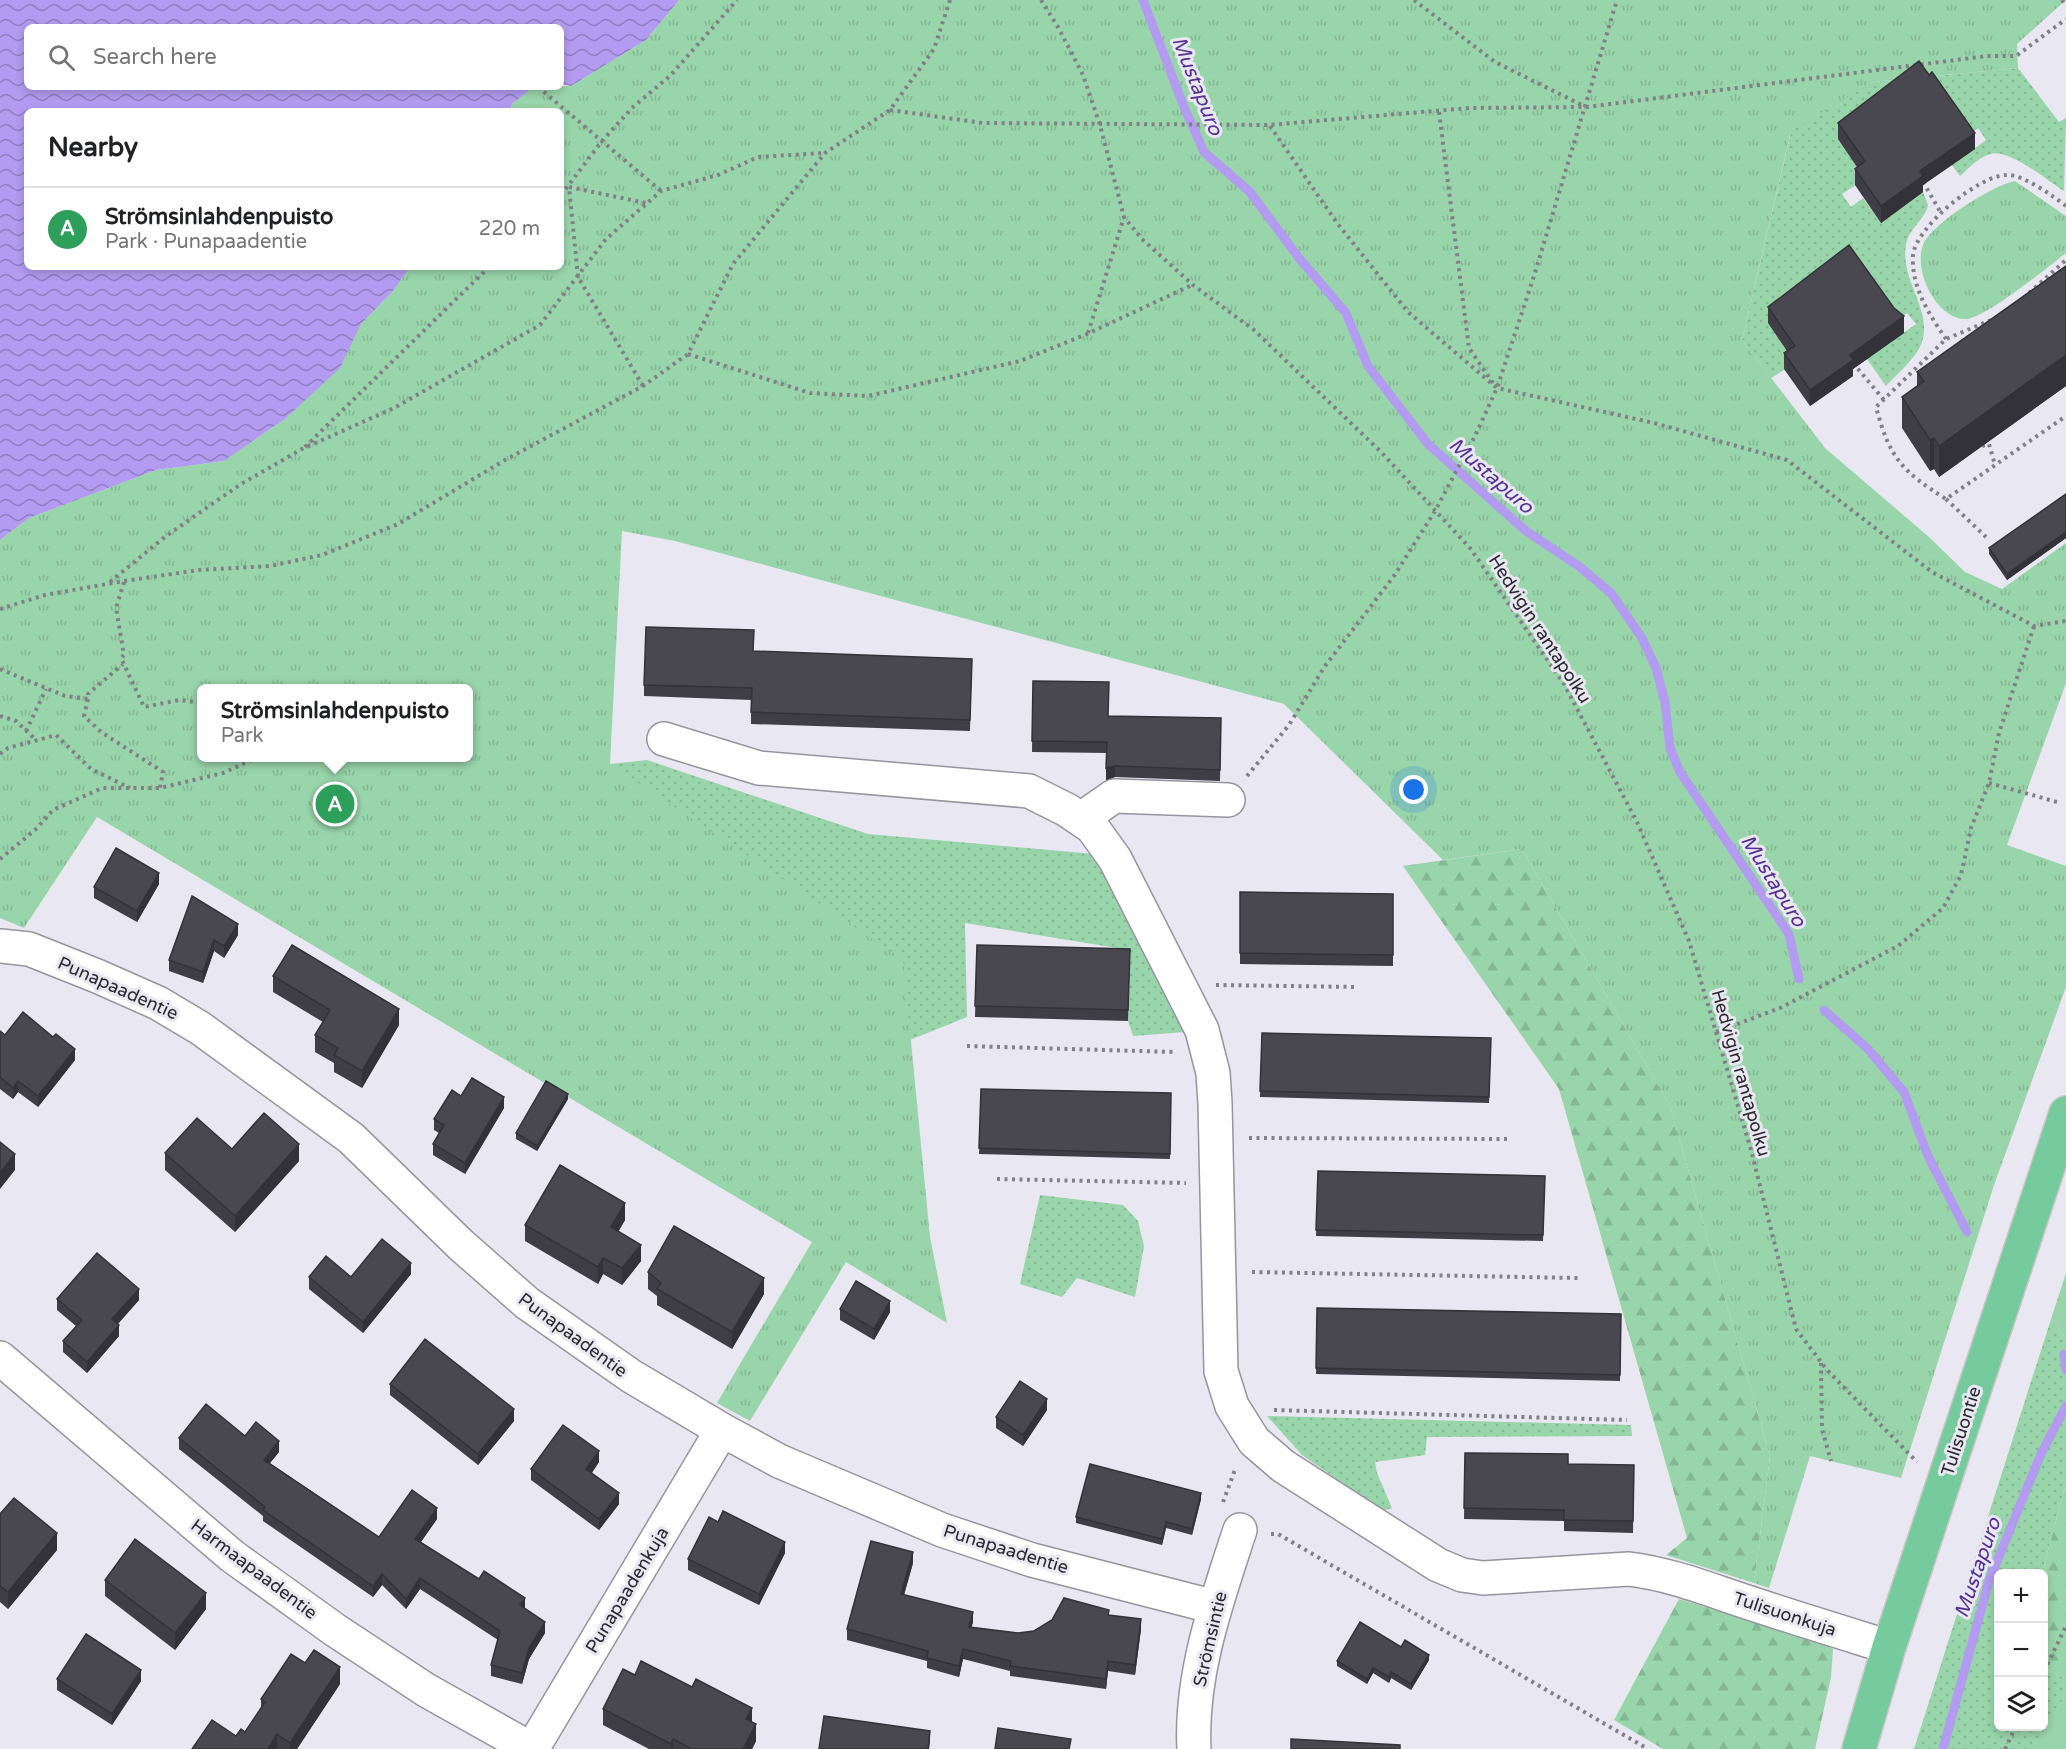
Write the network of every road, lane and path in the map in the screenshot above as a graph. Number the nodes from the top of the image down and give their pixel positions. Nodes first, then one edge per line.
1 (737, 0) edge
2 (950, 0) edge
3 (1041, 0) edge
4 (1414, 0) edge
5 (1617, 0) edge
6 (2062, 0) edge
7 (2066, 6) edge
8 (2066, 19) edge
9 (542, 90) edge
10 (1587, 107) junction
11 (563, 108) edge
12 (564, 109) edge
13 (890, 110) junction
14 (1439, 112) junction
15 (1100, 125) junction
16 (1269, 126) junction
17 (602, 141) junction
18 (825, 153) junction
19 (1920, 177) edge
20 (570, 187) junction
21 (661, 191) junction
22 (564, 192) edge
23 (646, 203) junction
24 (2066, 206) edge
25 (1941, 213) junction
26 (1124, 217) junction
27 (2066, 260) edge
28 (486, 270) edge
29 (578, 277) junction
30 (1193, 285) junction
31 (2021, 300) edge
32 (1998, 315) edge
33 (1087, 334) junction
34 (1946, 339) junction
35 (688, 354) junction
36 (1851, 360) edge
37 (643, 386) junction
38 (1497, 388) junction
39 (1884, 400) junction
40 (2066, 416) edge
41 (1982, 446) edge
42 (302, 449) junction
43 (1995, 465) junction
44 (1946, 499) junction
45 (1435, 511) junction
46 (1986, 537) dead end
47 (124, 581) junction
48 (108, 585) junction
49 (0, 609) edge
50 (2066, 621) edge
51 (2034, 626) junction
52 (123, 664) junction
53 (0, 669) edge
54 (46, 689) junction
55 (88, 699) junction
56 (197, 703) edge
57 (0, 716) edge
58 (26, 731) junction
59 (34, 739) junction
60 (664, 740) dead end
61 (0, 754) edge
62 (247, 762) edge
63 (1989, 783) junction
64 (131, 788) junction
65 (160, 788) junction
66 (1227, 800) joint
67 (2057, 802) dead end
68 (1081, 819) junction
69 (0, 859) edge
70 (0, 946) edge
71 (1179, 985) junction
72 (1358, 987) dead end
73 (1716, 1032) junction
74 (967, 1046) dead end
75 (1208, 1053) junction
76 (2066, 1113) edge
77 (1215, 1138) junction
78 (1507, 1139) dead end
79 (997, 1179) dead end
80 (1217, 1184) junction
81 (1218, 1271) junction
82 (1578, 1278) dead end
83 (0, 1358) edge
84 (1821, 1363) junction
85 (1233, 1409) junction
86 (1627, 1420) dead end
87 (722, 1430) junction
88 (1831, 1461) dead end
89 (1918, 1462) dead end
90 (1240, 1530) joint
91 (1215, 1607) junction
92 (2066, 1626) edge
93 (1889, 1647) junction
94 (2048, 1661) edge
95 (2014, 1731) edge
96 (529, 1748) edge
97 (1194, 1749) edge
98 (1648, 1749) edge
99 (1859, 1749) edge
100 (2005, 1749) edge

1 - 17 path
2 - 13 path
3 - 15 path, Hedvigin rantapolku
4 - 10 path
5 - 10 path
6 - 7 path
8 - 10 path
9 - 11 path
10 - 14 path
10 - 38 path
12 - 17 path
13 - 15 path
13 - 18 path
14 - 16 path
14 - 38 path
15 - 16 path
15 - 26 path, Hedvigin rantapolku
16 - 38 path
17 - 20 path
17 - 21 path
18 - 21 path
18 - 35 path
19 - 25 path
20 - 22 path
20 - 23 path
20 - 29 path
21 - 23 path
23 - 29 path
24 - 25 path
25 - 34 path
26 - 30 path, Hedvigin rantapolku
26 - 33 path
27 - 31 path
28 - 42 path
29 - 37 path
29 - 42 path
30 - 33 path
30 - 45 path, Hedvigin rantapolku
32 - 34 path
33 - 35 path
34 - 39 path
35 - 37 path
36 - 39 path
37 - 47 path
38 - 45 path
38 - 51 path
39 - 44 path
40 - 43 path
41 - 43 path
42 - 48 path
43 - 44 path
44 - 46 path
45 - 66 path
45 - 73 path, Hedvigin rantapolku
47 - 48 path
47 - 52 path
48 - 49 path
50 - 51 path
51 - 63 path
52 - 55 path
52 - 56 path
53 - 54 path
54 - 55 path
54 - 58 path
55 - 65 path
57 - 58 path
58 - 59 path
59 - 61 path
59 - 64 path
60 - 68 street, Tulisuonkuja
62 - 65 path
63 - 67 path
63 - 73 path
64 - 65 path
64 - 69 path
66 - 68 street
68 - 71 street, Tulisuonkuja
70 - 87 street, Punapaadentie
71 - 72 path
71 - 75 street, Tulisuonkuja
73 - 84 path, Hedvigin rantapolku
74 - 75 path
75 - 77 street, Tulisuonkuja
76 - 93 main road, Tulisuontie
77 - 78 path
77 - 80 street, Tulisuonkuja
79 - 80 path
80 - 81 street, Tulisuonkuja
81 - 82 path
81 - 85 street, Tulisuonkuja
83 - 96 street, Harmaapaadentie
84 - 88 path
84 - 89 path, Hedvigin rantapolku
85 - 86 path
85 - 93 street, Tulisuonkuja
87 - 91 street, Punapaadentie
87 - 96 street, Punapaadenkuja
90 - 91 street, Strömsintie
90 - 98 path
91 - 97 street, Strömsintie
92 - 94 path
93 - 99 main road, Tulisuontie
95 - 100 path

